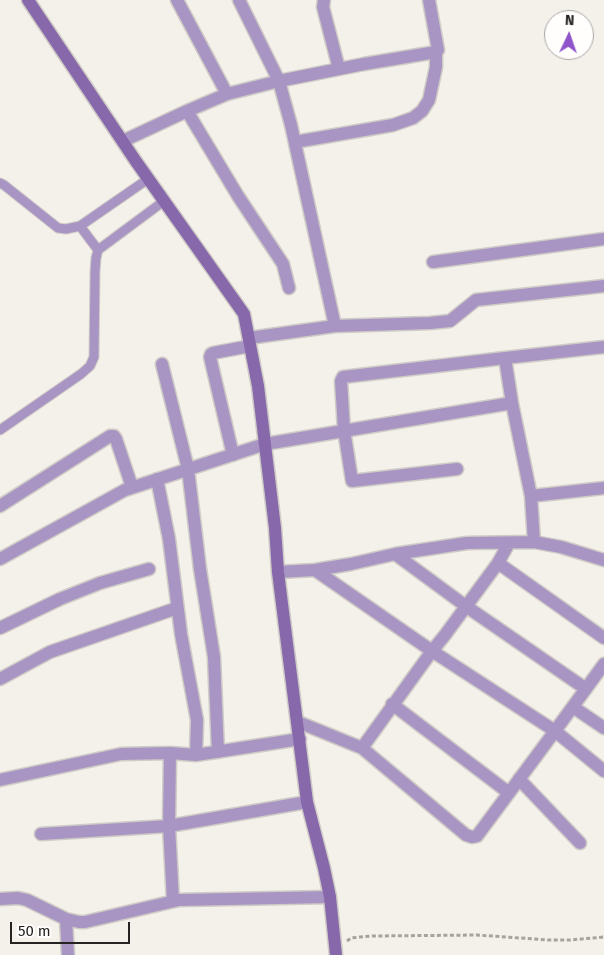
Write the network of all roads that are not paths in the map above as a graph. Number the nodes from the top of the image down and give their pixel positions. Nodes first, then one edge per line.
1 (28, 0) edge
2 (177, 0) edge
3 (239, 0) edge
4 (324, 0) edge
5 (429, 0) edge
6 (436, 52) junction
7 (339, 69) junction
8 (279, 81) junction
9 (227, 94) junction
10 (187, 111) junction
11 (123, 141) junction
12 (295, 142) junction
13 (148, 178) junction
14 (0, 183) edge
15 (164, 201) junction
16 (80, 226) junction
17 (604, 239) edge
18 (98, 250) junction
19 (432, 262) dead end
20 (604, 286) edge
21 (288, 288) dead end
22 (335, 326) junction
23 (250, 342) junction
24 (604, 347) edge
25 (506, 358) junction
26 (162, 364) dead end
27 (512, 403) junction
28 (0, 430) edge
29 (344, 430) junction
30 (265, 444) junction
31 (233, 455) junction
32 (457, 469) dead end
33 (188, 470) junction
34 (157, 479) junction
35 (132, 487) junction
36 (604, 488) edge
37 (531, 496) junction
38 (0, 506) edge
39 (534, 542) junction
40 (509, 543) junction
41 (395, 554) junction
42 (0, 559) edge
43 (604, 560) edge
44 (498, 563) junction
45 (149, 569) dead end
46 (315, 570) junction
47 (278, 572) junction
48 (467, 607) junction
49 (177, 608) junction
50 (0, 628) edge
51 (604, 638) edge
52 (432, 651) junction
53 (604, 664) edge
54 (0, 679) edge
55 (586, 689) junction
56 (392, 704) junction
57 (573, 707) junction
58 (298, 722) junction
59 (604, 728) edge
60 (555, 731) junction
61 (300, 739) junction
62 (362, 748) junction
63 (218, 752) junction
64 (170, 753) junction
65 (196, 755) junction
66 (604, 770) edge
67 (519, 779) junction
68 (0, 780) edge
69 (509, 793) junction
70 (307, 802) junction
71 (169, 826) junction
72 (41, 834) dead end
73 (580, 843) dead end
74 (0, 899) edge
75 (173, 901) junction
76 (331, 902) junction
77 (66, 919) junction
78 (67, 951) edge
79 (335, 951) edge

1 - 11 street
2 - 9 street
3 - 8 street
4 - 7 street
5 - 6 street
6 - 7 street
6 - 12 street
7 - 8 street
8 - 9 street
8 - 12 street
9 - 10 street
10 - 11 street
10 - 21 street
11 - 13 street
12 - 22 street
13 - 15 street
13 - 16 lane
14 - 16 lane
15 - 18 lane
15 - 23 street
16 - 18 lane
17 - 19 street
18 - 28 lane
20 - 22 street
22 - 23 street
23 - 30 street
23 - 31 street
24 - 25 street
25 - 27 street
25 - 29 street
26 - 33 street
27 - 29 street
27 - 37 street
29 - 30 street
29 - 32 street
30 - 31 street
30 - 47 street
31 - 33 street
33 - 34 street
33 - 63 street
34 - 35 street
34 - 49 street
35 - 38 street
35 - 42 street
36 - 37 street
37 - 39 street
39 - 40 street
39 - 43 street
40 - 41 street
40 - 44 street
41 - 46 street
41 - 48 street
44 - 48 street
44 - 51 street
45 - 50 street
46 - 47 street
46 - 52 street
47 - 58 street
48 - 52 street
48 - 55 street
49 - 54 street
49 - 65 street
52 - 56 street
52 - 60 street
53 - 55 street
55 - 57 street
56 - 62 street
56 - 69 street
57 - 59 street
57 - 60 street
58 - 61 street
58 - 62 street
60 - 66 street
60 - 67 street
61 - 63 street
61 - 70 street
62 - 69 street
63 - 65 street
64 - 65 street
64 - 68 street
64 - 71 street
67 - 69 street
67 - 73 street
70 - 71 street
70 - 76 street
71 - 72 street
71 - 75 street
74 - 77 street
75 - 76 street
75 - 77 street
76 - 79 street
77 - 78 street

